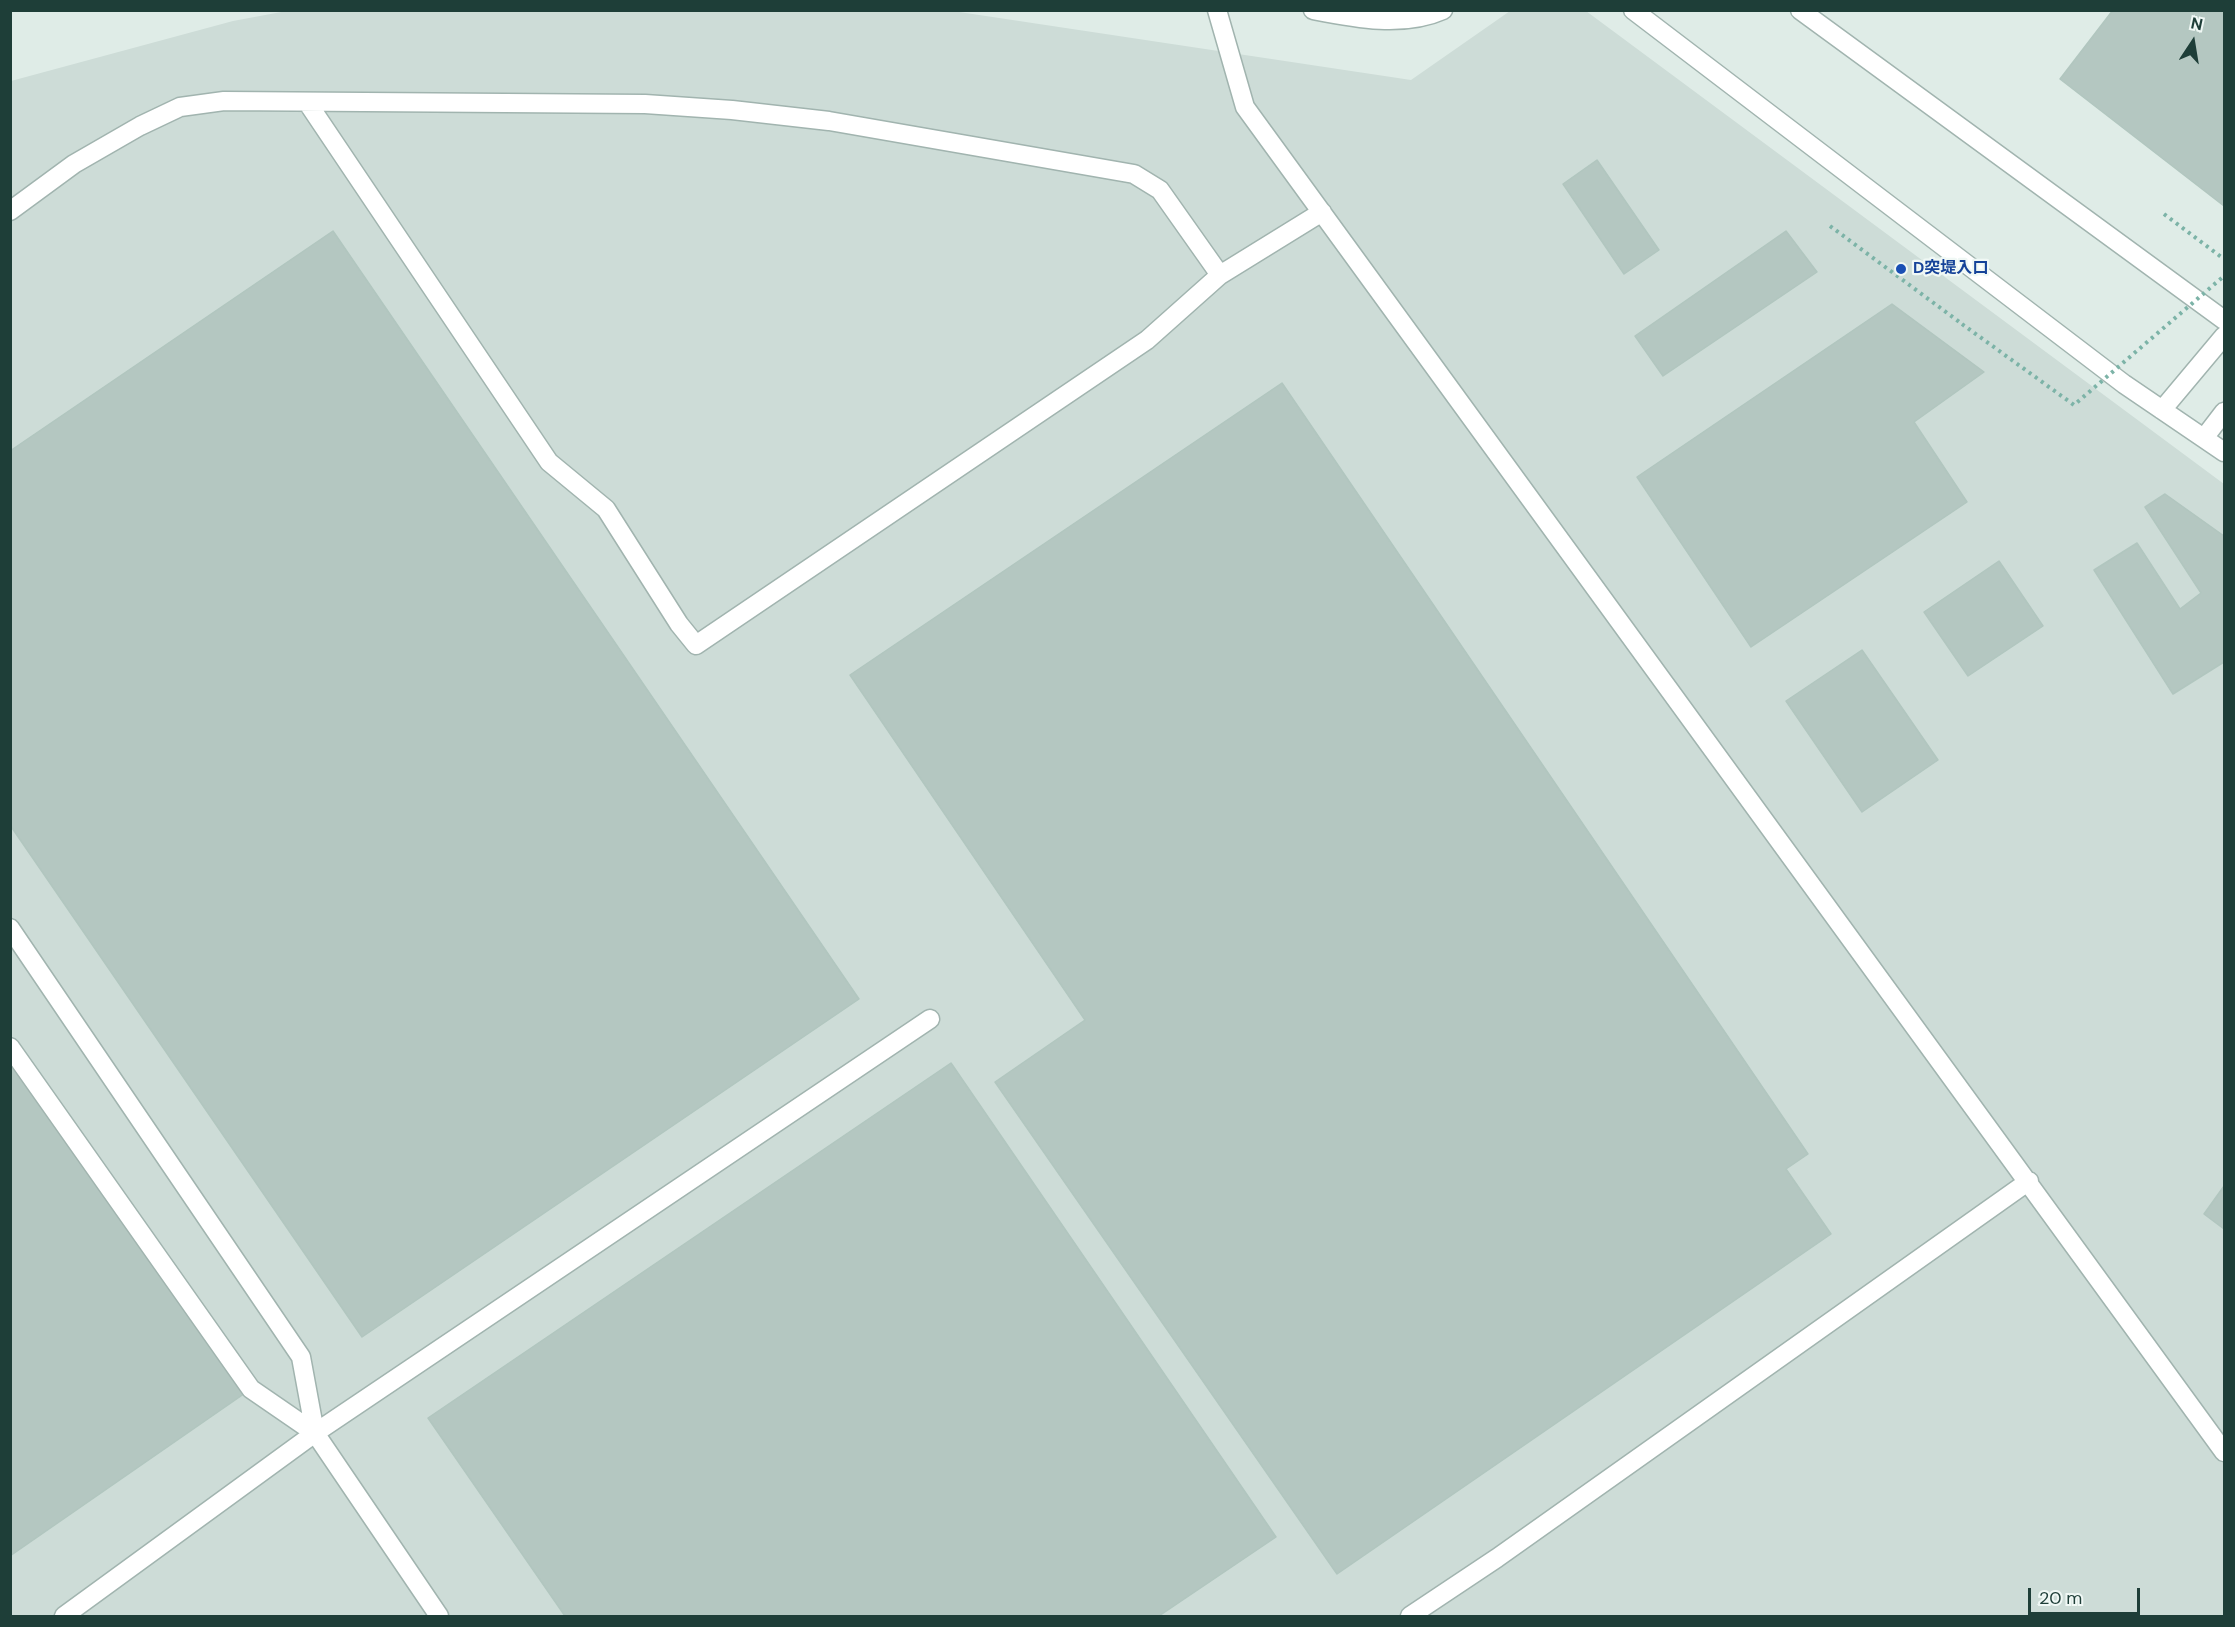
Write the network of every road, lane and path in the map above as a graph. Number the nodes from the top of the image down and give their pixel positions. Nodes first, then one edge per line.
1 (1217, 10) edge
2 (1313, 10) edge
3 (1443, 10) edge
4 (1633, 10) edge
5 (1800, 10) edge
6 (307, 102) junction
7 (10, 211) edge
8 (1322, 212) junction
9 (2164, 214) dead end
10 (1830, 226) dead end
11 (2224, 259) edge
12 (1220, 275) junction
13 (2224, 276) edge
14 (2224, 320) edge
15 (2224, 336) edge
16 (2162, 410) junction
17 (2224, 412) edge
18 (2204, 438) junction
19 (2224, 453) edge
20 (10, 928) edge
21 (930, 1019) dead end
22 (10, 1047) edge
23 (2030, 1181) junction
24 (315, 1433) junction
25 (2224, 1452) edge
26 (64, 1617) edge
27 (439, 1617) edge
28 (1410, 1617) edge

1 - 8 street
2 - 3 street
4 - 16 street
5 - 14 street
6 - 7 street
6 - 12 street
6 - 12 street
8 - 12 street
8 - 23 street
9 - 11 path
10 - 13 path, bridge
15 - 16 street
16 - 18 street
17 - 18 street
18 - 19 street
20 - 24 street
21 - 24 street
22 - 24 street
23 - 25 street
23 - 28 street
24 - 26 street
24 - 27 street

